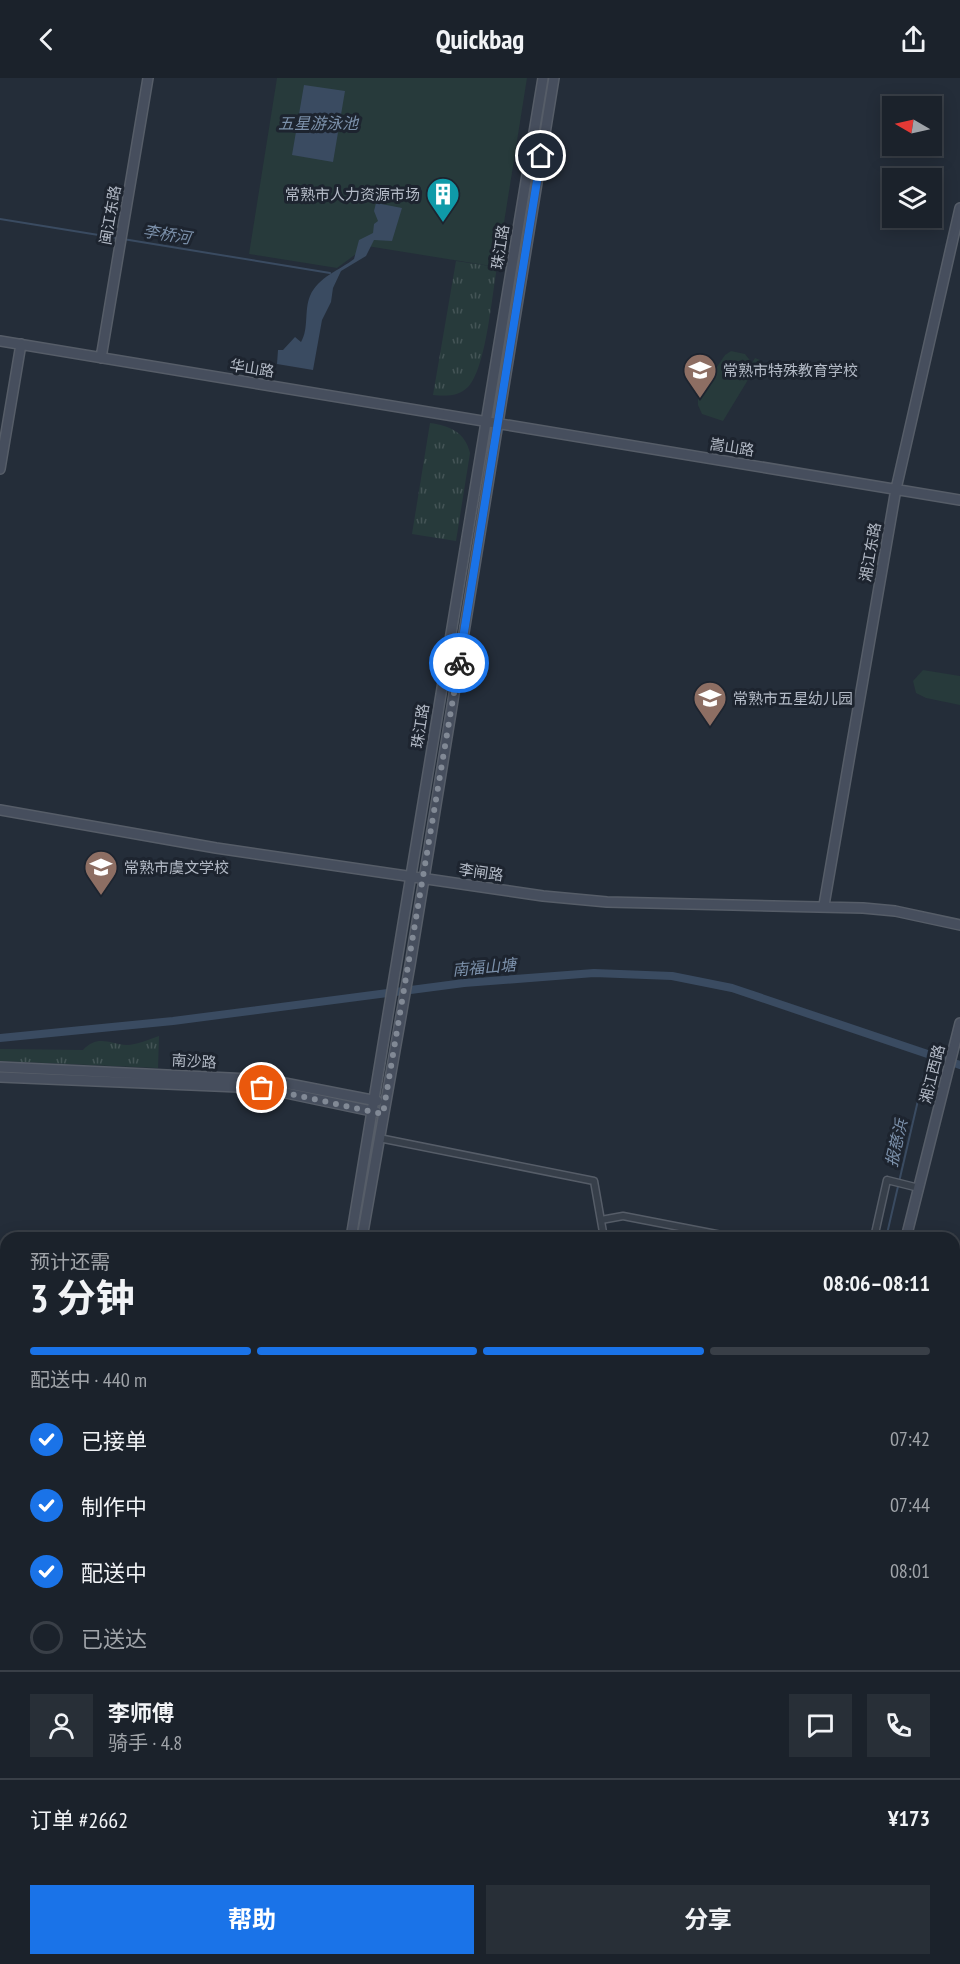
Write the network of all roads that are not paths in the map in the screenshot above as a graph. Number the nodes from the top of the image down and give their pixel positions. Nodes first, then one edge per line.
1 (148, 78) edge
2 (543, 78) edge
3 (554, 78) edge
4 (960, 207) edge
5 (0, 341) edge
6 (21, 344) junction
7 (101, 358) junction
8 (487, 422) junction
9 (499, 423) junction
10 (0, 469) edge
11 (896, 489) junction
12 (960, 500) edge
13 (0, 810) edge
14 (411, 876) junction
15 (422, 879) junction
16 (824, 905) junction
17 (960, 925) edge
18 (960, 1023) edge
19 (0, 1067) edge
20 (0, 1077) edge
21 (372, 1100) junction
22 (385, 1102) junction
23 (370, 1111) junction
24 (383, 1114) junction
25 (379, 1138) junction
26 (919, 1188) junction
27 (601, 1220) junction
28 (352, 1232) edge
29 (363, 1232) edge
30 (603, 1232) edge
31 (706, 1232) edge
32 (875, 1232) edge
33 (908, 1232) edge

1 - 7 street, 闽江东路
2 - 8 street, 珠江路
3 - 9 street, 珠江路
4 - 11 street, 湘江东路
5 - 6 street, 华山路
6 - 7 street, 华山路
6 - 10 street
7 - 8 street, 华山路
8 - 9 street, 华山路
8 - 14 street, 珠江路
9 - 11 street, 嵩山路
9 - 15 street, 珠江路
11 - 12 street, 嵩山路
11 - 16 street, 湘江东路
13 - 14 street, 李闸路
14 - 15 street, 李闸路
14 - 21 street, 珠江路
15 - 16 street, 李闸路
15 - 22 street, 珠江路
16 - 17 street, 李闸路
18 - 26 street, 湘江西路
19 - 21 street, 南沙路
20 - 23 street, 南沙路
21 - 22 street, 南沙路
21 - 23 street, 珠江路
22 - 24 street, 珠江路
23 - 24 street, 南沙路
23 - 28 street, 珠江路
24 - 25 street, 珠江路
25 - 27 street
25 - 29 street, 珠江路
26 - 32 street
26 - 33 street, 湘江西路
27 - 30 street
27 - 31 street

